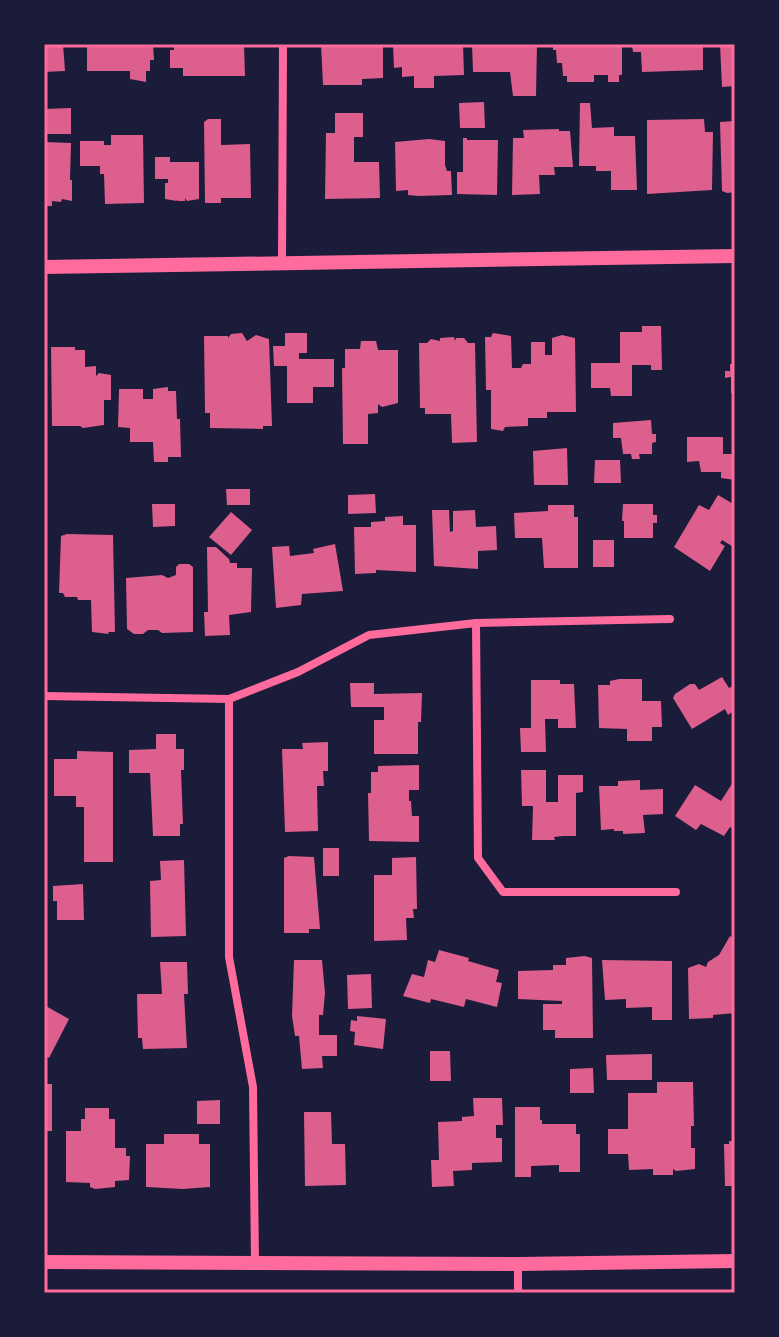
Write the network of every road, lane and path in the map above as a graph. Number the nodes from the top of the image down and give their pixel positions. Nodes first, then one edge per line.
1 (283, 44) edge
2 (735, 256) edge
3 (282, 263) junction
4 (44, 267) edge
5 (670, 619) dead end
6 (476, 623) junction
7 (44, 696) edge
8 (229, 699) junction
9 (676, 892) dead end
10 (735, 1261) edge
11 (44, 1262) edge
12 (255, 1263) junction
13 (518, 1264) junction
14 (518, 1293) edge

1 - 3 street
2 - 3 street
3 - 4 street
5 - 6 street
6 - 8 street
6 - 9 street
7 - 8 street
8 - 12 street
10 - 13 street
11 - 12 street
12 - 13 street
13 - 14 street

